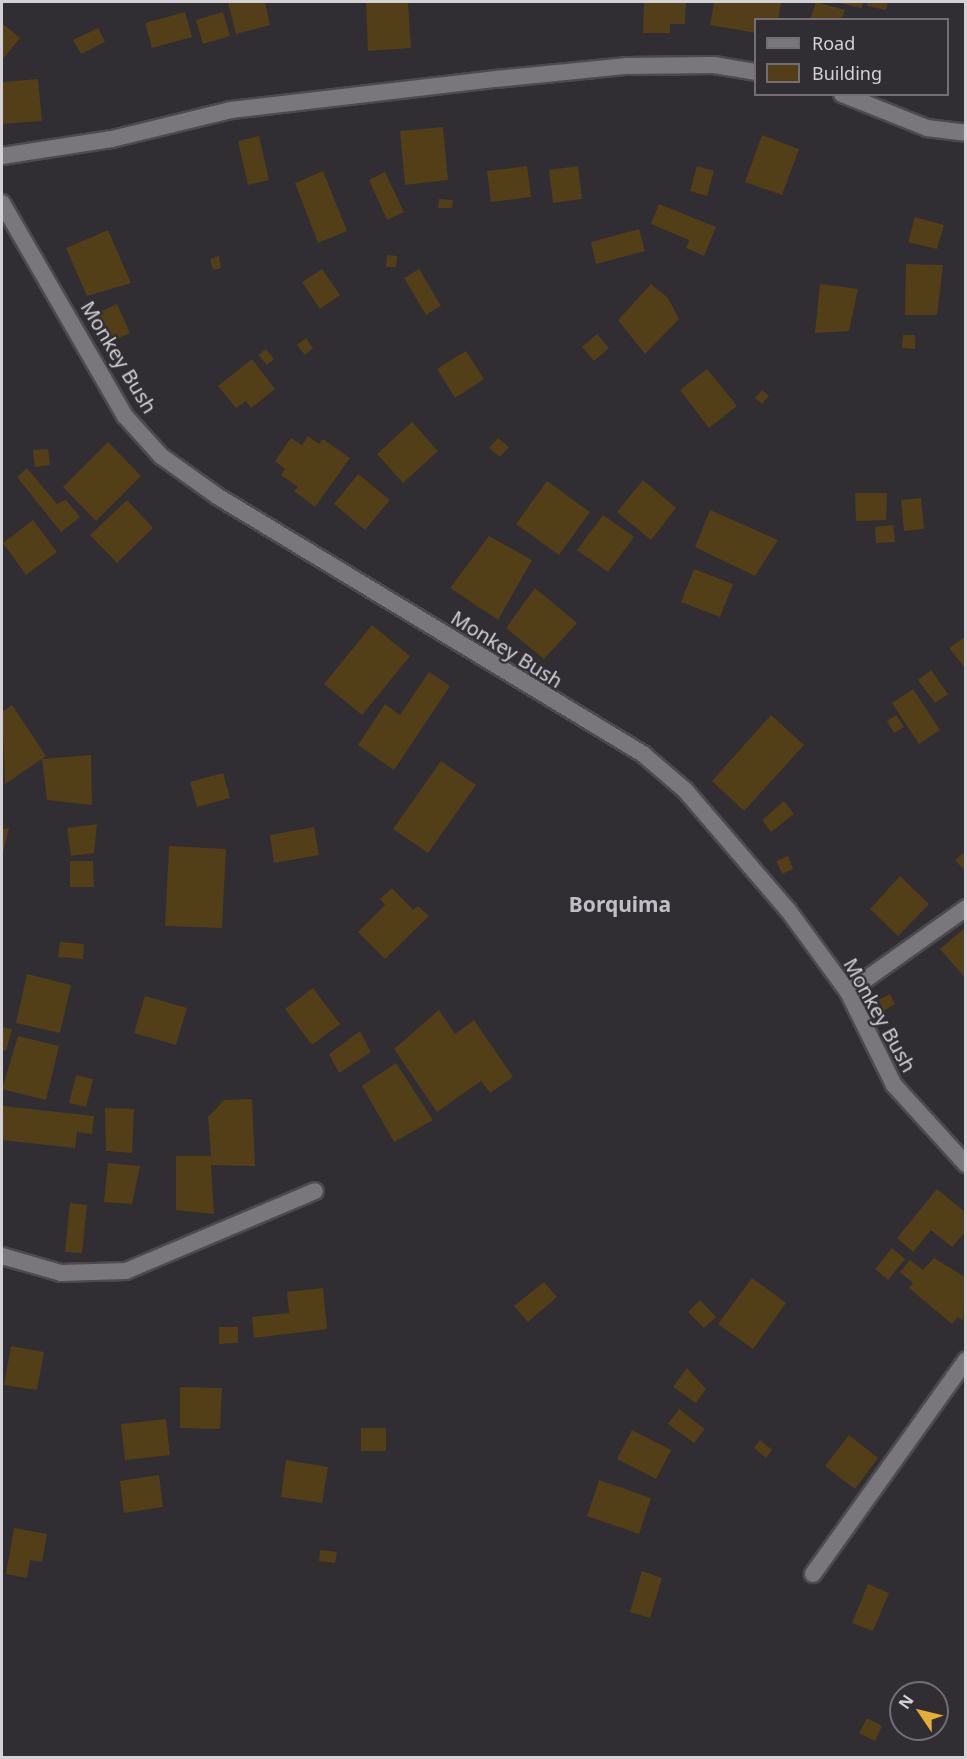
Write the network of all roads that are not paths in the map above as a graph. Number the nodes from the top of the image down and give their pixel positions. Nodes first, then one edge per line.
1 (754, 72) edge
2 (847, 96) edge
3 (966, 133) edge
4 (2, 156) edge
5 (2, 203) edge
6 (966, 908) edge
7 (848, 992) junction
8 (966, 1164) edge
9 (315, 1191) dead end
10 (2, 1256) edge
11 (966, 1360) edge
12 (813, 1574) dead end

1 - 4 street
2 - 3 street
5 - 7 street, Monkey Bush
6 - 7 street
7 - 8 street, Monkey Bush
9 - 10 street
11 - 12 street

